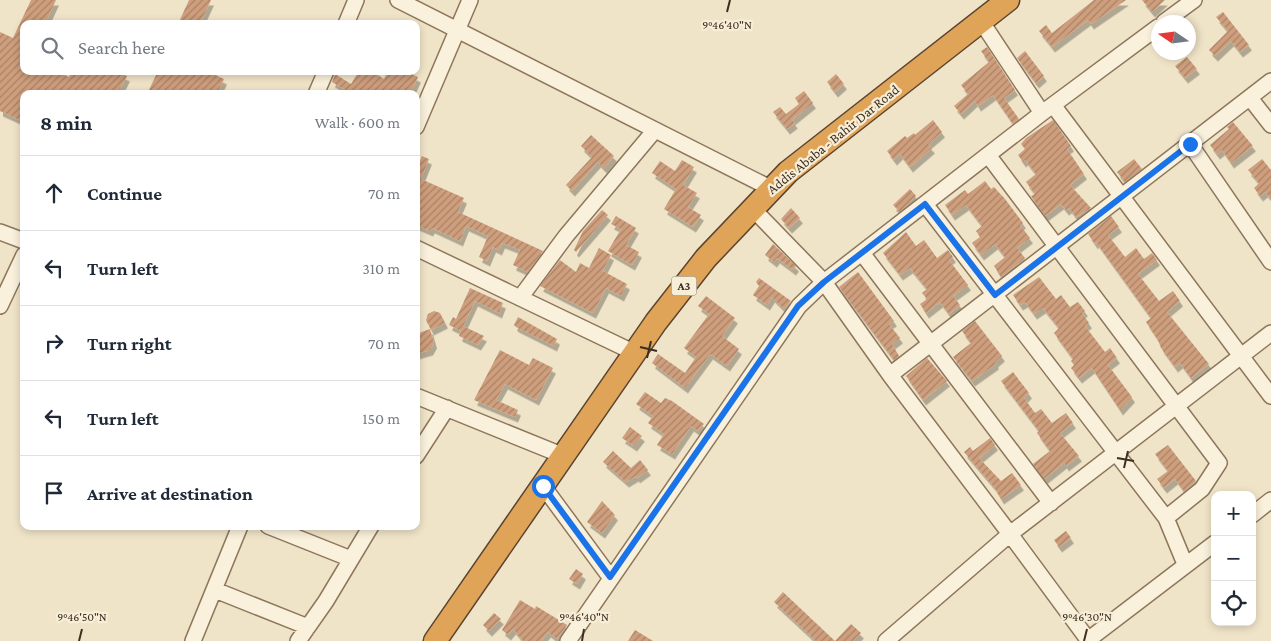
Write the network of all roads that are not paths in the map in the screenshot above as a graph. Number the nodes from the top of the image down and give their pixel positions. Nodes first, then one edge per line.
1 (356, 0) edge
2 (398, 0) edge
3 (470, 0) edge
4 (1008, 0) edge
5 (1194, 0) edge
6 (1174, 15) edge
7 (348, 20) edge
8 (981, 20) junction
9 (457, 29) junction
10 (1151, 32) edge
11 (324, 75) edge
12 (1271, 82) edge
13 (318, 90) edge
14 (1250, 98) junction
15 (1048, 109) junction
16 (420, 117) edge
17 (1271, 125) edge
18 (655, 130) junction
19 (1190, 144) junction
20 (988, 155) junction
21 (770, 188) junction
22 (1121, 197) junction
23 (925, 204) junction
24 (752, 208) junction
25 (0, 232) edge
26 (20, 240) edge
27 (1057, 247) junction
28 (420, 250) edge
29 (862, 252) junction
30 (1271, 262) edge
31 (20, 264) edge
32 (824, 282) junction
33 (995, 295) junction
34 (520, 298) junction
35 (0, 306) edge
36 (1271, 334) edge
37 (931, 344) junction
38 (635, 353) junction
39 (1241, 357) junction
40 (890, 376) junction
41 (1271, 396) edge
42 (420, 398) edge
43 (1177, 406) junction
44 (447, 408) junction
45 (420, 450) edge
46 (1117, 452) junction
47 (564, 456) junction
48 (543, 486) junction
49 (1271, 500) edge
50 (1051, 503) junction
51 (1256, 513) edge
52 (1166, 518) junction
53 (238, 530) edge
54 (278, 530) edge
55 (369, 530) edge
56 (1211, 546) edge
57 (351, 560) junction
58 (1184, 564) junction
59 (610, 577) junction
60 (215, 590) junction
61 (308, 627) junction
62 (573, 639) edge
63 (1088, 640) edge
64 (193, 641) edge
65 (298, 641) edge
66 (435, 641) edge
67 (886, 641) edge

1 - 7 street
2 - 9 street
3 - 9 street
4 - 8 highway, Addis Ababa - Bahir Dar Road / A3
5 - 6 street
8 - 15 street
8 - 21 highway, Addis Ababa - Bahir Dar Road / A3
9 - 16 street
9 - 18 street
10 - 15 street
11 - 13 street
12 - 14 street
14 - 17 street
14 - 19 street
15 - 20 street
15 - 22 street
18 - 21 street
18 - 34 street
19 - 22 street
19 - 30 street
20 - 23 street
20 - 27 street
21 - 24 highway, Addis Ababa - Bahir Dar Road / A3
22 - 27 street
22 - 39 street
23 - 29 street
23 - 33 street
24 - 32 street
24 - 38 highway, Addis Ababa - Bahir Dar Road / A3
25 - 26 street
27 - 33 street
27 - 43 street
28 - 34 street
29 - 32 street
29 - 37 street
31 - 35 street
32 - 40 street
32 - 59 street
33 - 37 street
33 - 46 street
34 - 38 street
36 - 39 street
37 - 40 street
37 - 50 street
38 - 47 highway, Addis Ababa - Bahir Dar Road / A3
39 - 41 street
39 - 43 street
40 - 50 street
42 - 44 street
43 - 46 street
43 - 52 street
44 - 45 street
44 - 47 street
46 - 50 street
46 - 52 street
47 - 48 highway, Addis Ababa - Bahir Dar Road / A3
48 - 59 street
48 - 66 highway, Addis Ababa - Bahir Dar Road / A3
49 - 51 street
52 - 58 street
53 - 60 street
54 - 57 street
55 - 57 street
56 - 58 street
57 - 61 street
58 - 63 street
59 - 62 street
60 - 61 street
60 - 64 street
61 - 65 street
63 - 67 street

